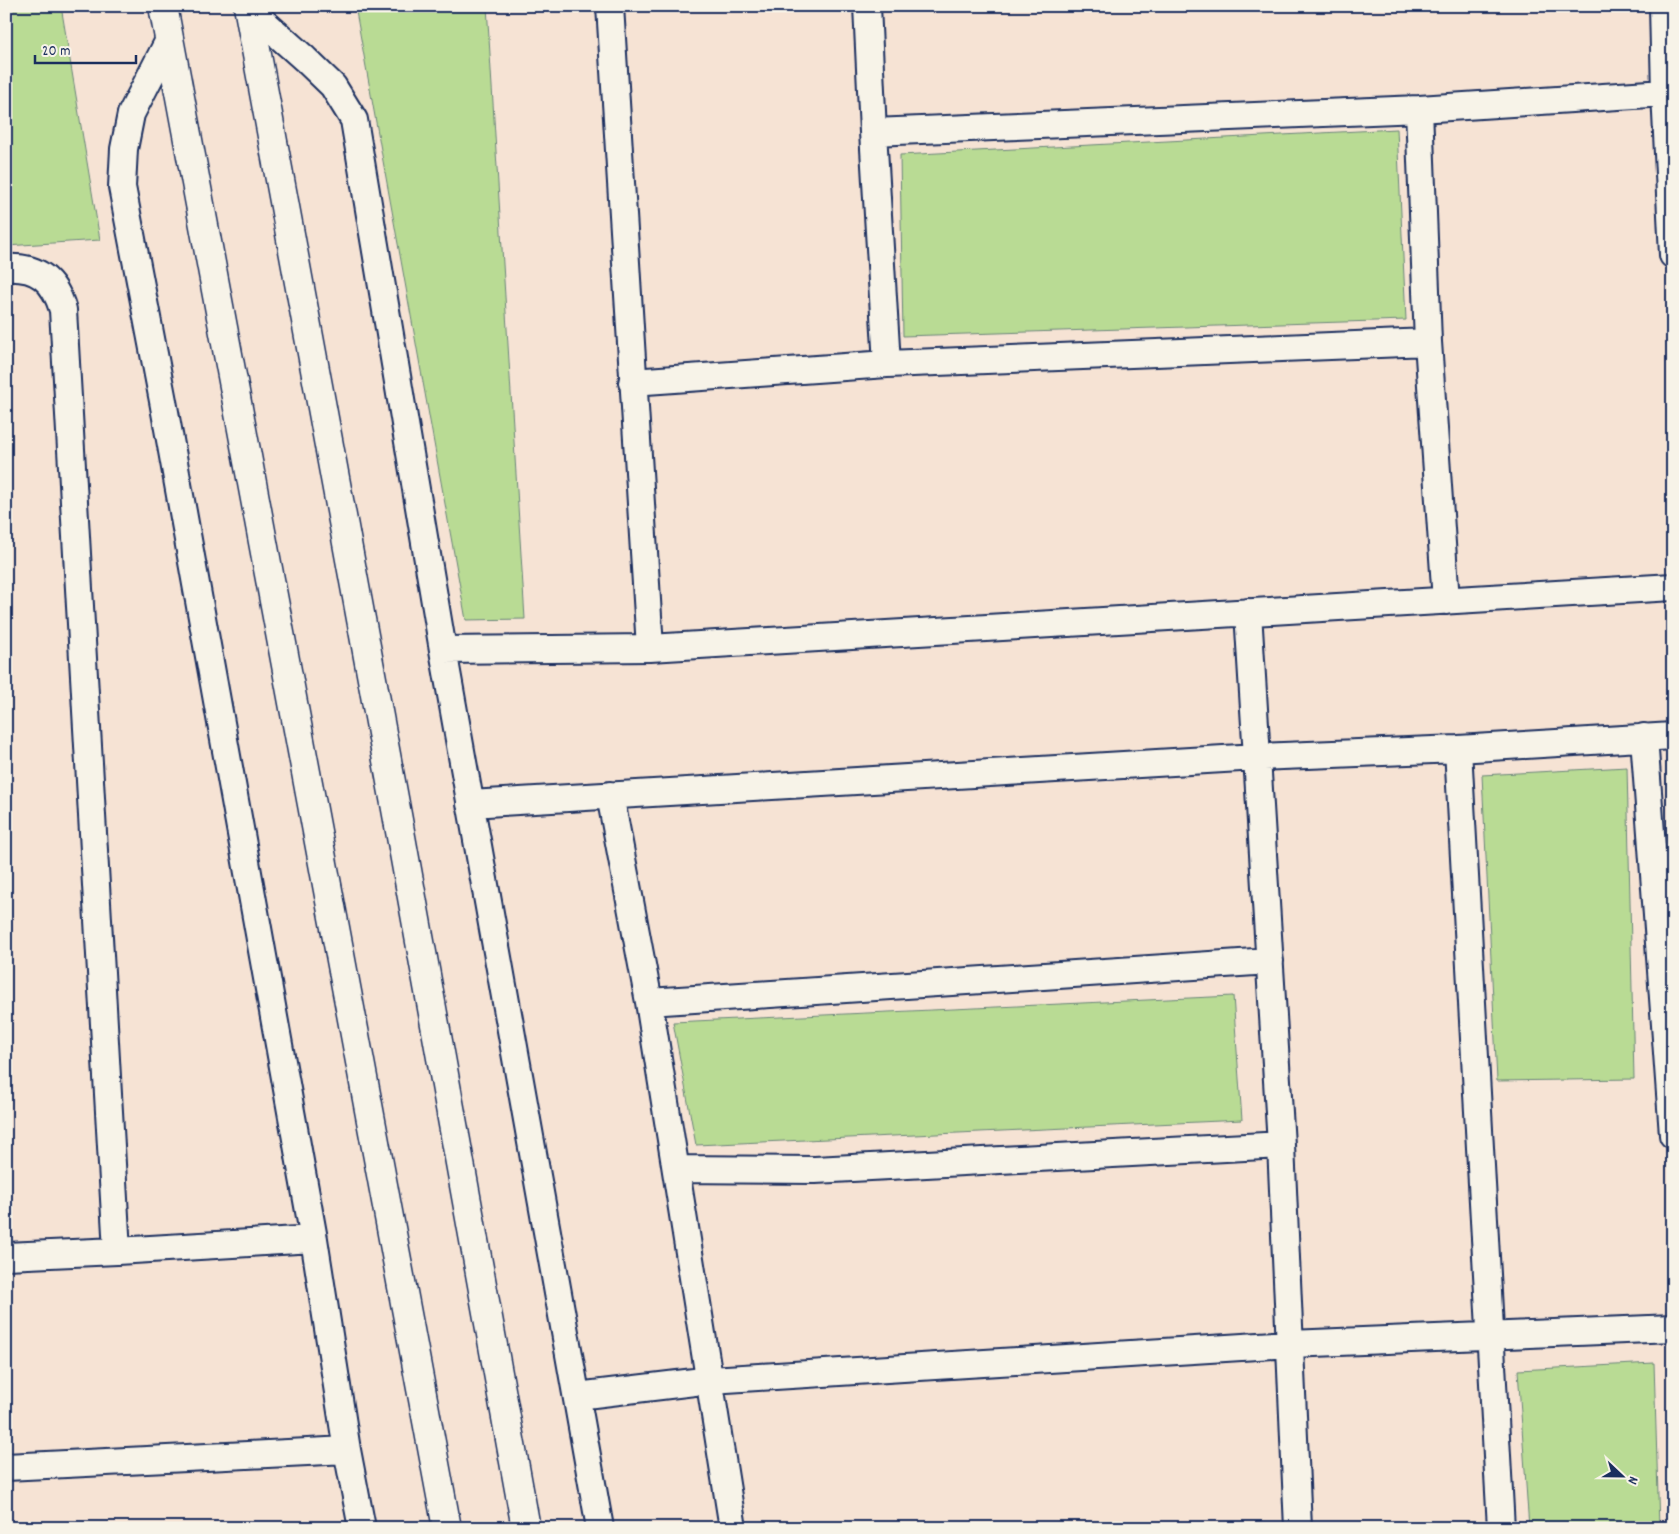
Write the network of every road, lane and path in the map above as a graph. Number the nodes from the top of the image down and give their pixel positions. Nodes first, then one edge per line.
1 (163, 6) edge
2 (610, 6) edge
3 (867, 6) edge
4 (1663, 6) edge
5 (248, 7) edge
6 (169, 40) junction
7 (1665, 94) junction
8 (1419, 109) junction
9 (872, 132) junction
10 (1673, 255) edge
11 (6, 268) edge
12 (1428, 342) junction
13 (887, 364) junction
14 (632, 382) junction
15 (1673, 587) edge
16 (1446, 601) junction
17 (1248, 612) junction
18 (650, 648) junction
19 (442, 650) junction
20 (1673, 736) edge
21 (1644, 737) junction
22 (1458, 750) junction
23 (1257, 757) junction
24 (610, 795) junction
25 (470, 804) junction
26 (1270, 961) junction
27 (649, 1002) junction
28 (1673, 1135) edge
29 (1281, 1145) junction
30 (676, 1169) junction
31 (314, 1239) junction
32 (117, 1251) junction
33 (6, 1256) edge
34 (1673, 1328) edge
35 (1491, 1334) junction
36 (1290, 1344) junction
37 (710, 1380) junction
38 (577, 1396) junction
39 (347, 1450) junction
40 (6, 1468) edge
41 (362, 1528) edge
42 (447, 1528) edge
43 (526, 1528) edge
44 (600, 1528) edge
45 (733, 1528) edge
46 (1298, 1528) edge
47 (1501, 1528) edge

1 - 6 street
2 - 14 street
3 - 9 street
4 - 7 street
5 - 19 street
5 - 43 street
6 - 31 street
6 - 42 street
7 - 8 street
7 - 10 street
8 - 9 street
8 - 12 street
9 - 13 street
11 - 32 street
12 - 13 street
12 - 16 street
13 - 14 street
14 - 18 street
15 - 16 street
16 - 17 street
17 - 18 street
17 - 23 street
18 - 19 street
19 - 25 street
20 - 21 street
21 - 22 street
21 - 28 street
22 - 23 street
22 - 35 street
23 - 24 street
23 - 26 street
24 - 25 street
24 - 27 street
25 - 38 street
26 - 27 street
26 - 29 street
27 - 30 street
29 - 30 street
29 - 36 street
30 - 37 street
31 - 32 street
31 - 39 street
32 - 33 street
34 - 35 street
35 - 36 street
35 - 47 street
36 - 37 street
36 - 46 street
37 - 38 street
37 - 45 street
38 - 44 street
39 - 40 street
39 - 41 street

